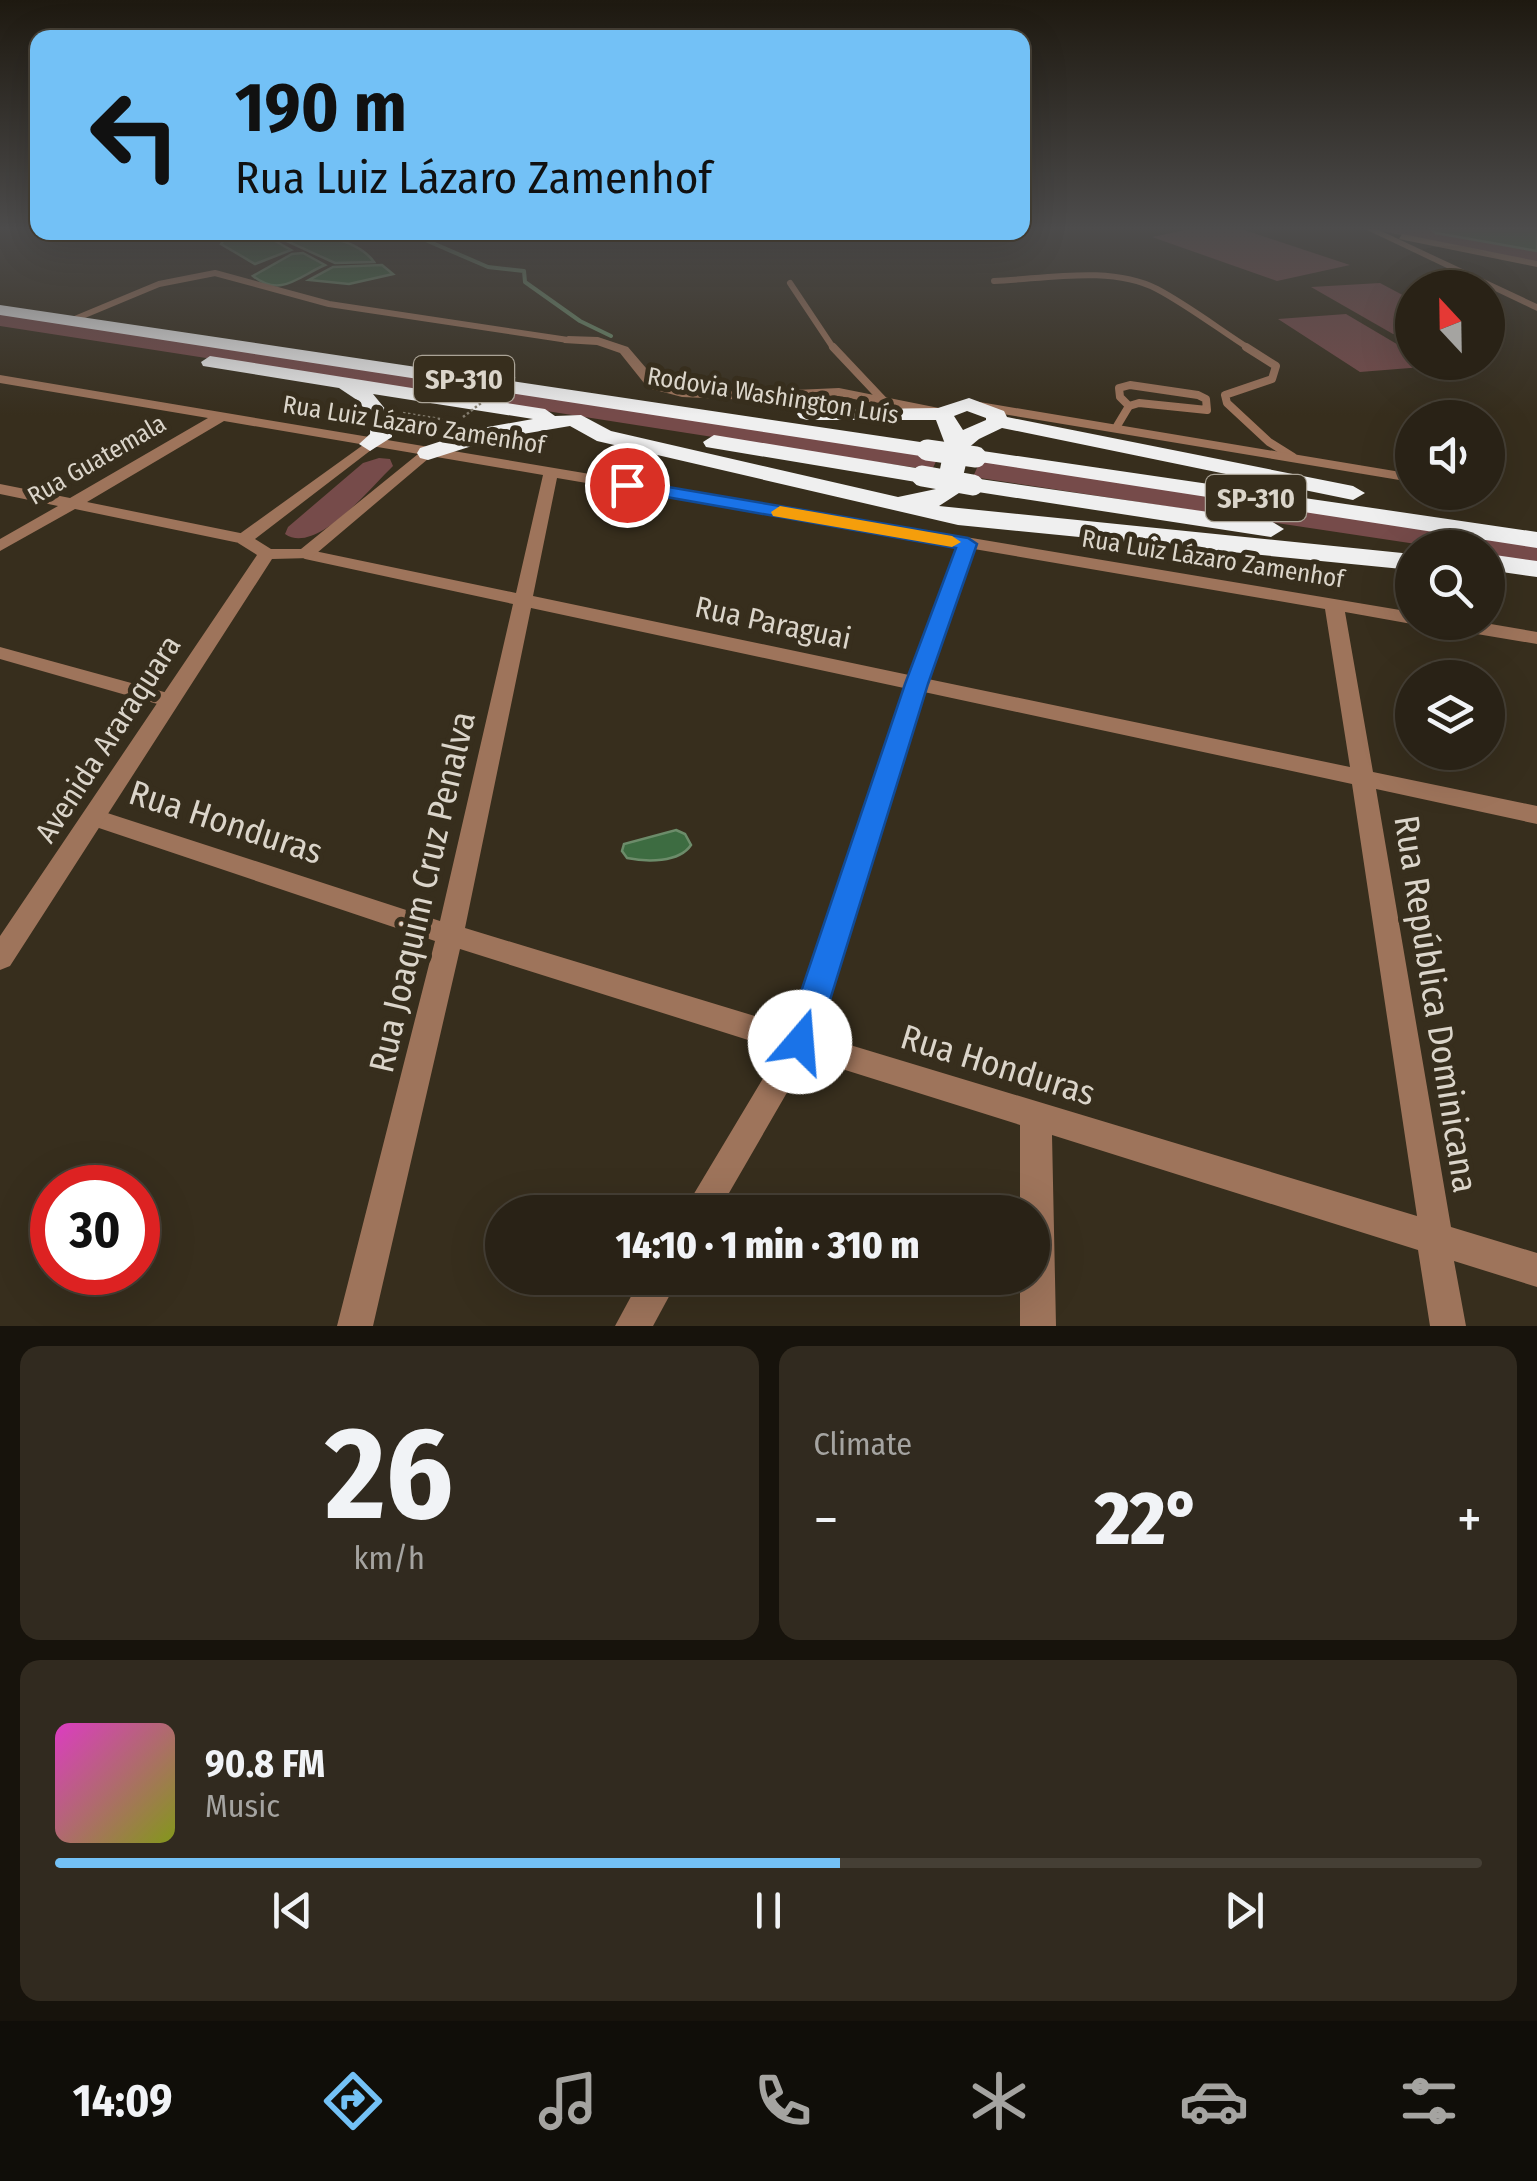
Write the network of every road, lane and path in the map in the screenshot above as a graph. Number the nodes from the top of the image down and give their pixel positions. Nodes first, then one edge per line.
1 (141, 291) edge
2 (274, 291) edge
3 (795, 291) edge
4 (1159, 291) edge
5 (1501, 291) edge
6 (1537, 308) edge
7 (0, 310) edge
8 (70, 320) junction
9 (0, 328) edge
10 (568, 340) joint
11 (286, 374) junction
12 (0, 379) edge
13 (523, 383) junction
14 (883, 400) junction
15 (969, 404) junction
16 (1129, 406) junction
17 (1032, 412) junction
18 (944, 413) junction
19 (463, 417) dead end
20 (219, 418) junction
21 (574, 419) junction
22 (997, 421) junction
23 (1118, 426) junction
24 (370, 444) junction
25 (968, 451) junction
26 (428, 453) junction
27 (1293, 457) junction
28 (551, 472) junction
29 (1395, 475) edge
30 (0, 489) edge
31 (947, 492) junction
32 (894, 502) junction
33 (71, 505) junction
34 (1000, 523) junction
35 (1537, 531) edge
36 (244, 539) junction
37 (1537, 540) edge
38 (968, 544) junction
39 (0, 546) edge
40 (1395, 548) edge
41 (267, 554) junction
42 (306, 554) junction
43 (1395, 560) edge
44 (1505, 565) edge
45 (1505, 571) edge
46 (1537, 572) edge
47 (524, 600) junction
48 (1334, 604) junction
49 (1395, 615) edge
50 (1505, 633) edge
51 (1537, 638) edge
52 (0, 653) edge
53 (916, 684) junction
54 (168, 700) junction
55 (1363, 778) junction
56 (1537, 815) edge
57 (95, 818) junction
58 (450, 935) junction
59 (4, 944) edge
60 (800, 1042) junction
61 (1036, 1117) junction
62 (710, 1195) edge
63 (1436, 1238) junction
64 (1537, 1270) edge
65 (651, 1295) edge
66 (355, 1326) edge
67 (633, 1326) edge
68 (1038, 1326) edge
69 (1448, 1326) edge

1 - 8 lane
2 - 10 lane
3 - 14 lane
4 - 27 lane
5 - 6 street
7 - 8 highway, Rodovia Washington Luís / SP-310
8 - 13 highway, Rodovia Washington Luís / SP-310
9 - 11 highway, Rodovia Washington Luís / SP-310
10 - 14 street
11 - 21 highway, Rodovia Washington Luís / SP-310
11 - 24 highway
12 - 20 street, Rua Luiz Lázaro Zamenhof
13 - 18 highway
13 - 19 path, bridge
13 - 25 highway, Rodovia Washington Luís / SP-310, bridge
14 - 18 street
15 - 17 lane
15 - 18 highway
15 - 22 highway
16 - 16 lane
16 - 23 lane
17 - 22 lane
17 - 23 lane
18 - 25 highway
20 - 24 street, Rua Luiz Lázaro Zamenhof
20 - 33 street, Rua Guatemala
21 - 26 highway
21 - 32 highway
21 - 40 highway, Rodovia Washington Luís / SP-310, bridge
22 - 25 highway
22 - 35 highway
23 - 27 lane
24 - 26 street, Rua Luiz Lázaro Zamenhof
24 - 36 street
25 - 31 highway
25 - 37 highway, Rodovia Washington Luís / SP-310
26 - 28 street, Rua Luiz Lázaro Zamenhof
26 - 42 street
27 - 29 lane
28 - 38 street, Rua Luiz Lázaro Zamenhof
28 - 47 street, Rua Joaquim Cruz Penalva
30 - 33 street
31 - 32 highway
31 - 34 highway
32 - 34 highway
33 - 36 street
33 - 39 street, Rua Guatemala
34 - 43 highway
36 - 41 street
38 - 48 street, Rua Luiz Lázaro Zamenhof
38 - 53 street
41 - 42 street, Rua Paraguai
41 - 54 street, Avenida Araraquara
42 - 47 street, Rua Paraguai
44 - 46 highway
45 - 46 highway
47 - 53 street, Rua Paraguai
47 - 58 street, Rua Joaquim Cruz Penalva
48 - 49 street, Rua Luiz Lázaro Zamenhof
48 - 55 street, Rua República Dominicana
50 - 51 street
52 - 54 street
53 - 55 street, Rua Paraguai
53 - 60 street
54 - 57 street, Avenida Araraquara
55 - 56 street, Rua Paraguai
55 - 63 street, Rua República Dominicana
57 - 58 street, Rua Honduras
57 - 59 street, Avenida Araraquara
58 - 60 street, Rua Honduras
58 - 66 street, Rua Joaquim Cruz Penalva
60 - 61 street, Rua Honduras
60 - 62 street
61 - 63 street, Rua Honduras
61 - 68 street
63 - 64 street, Rua Honduras
63 - 69 street, Rua República Dominicana
65 - 67 street

